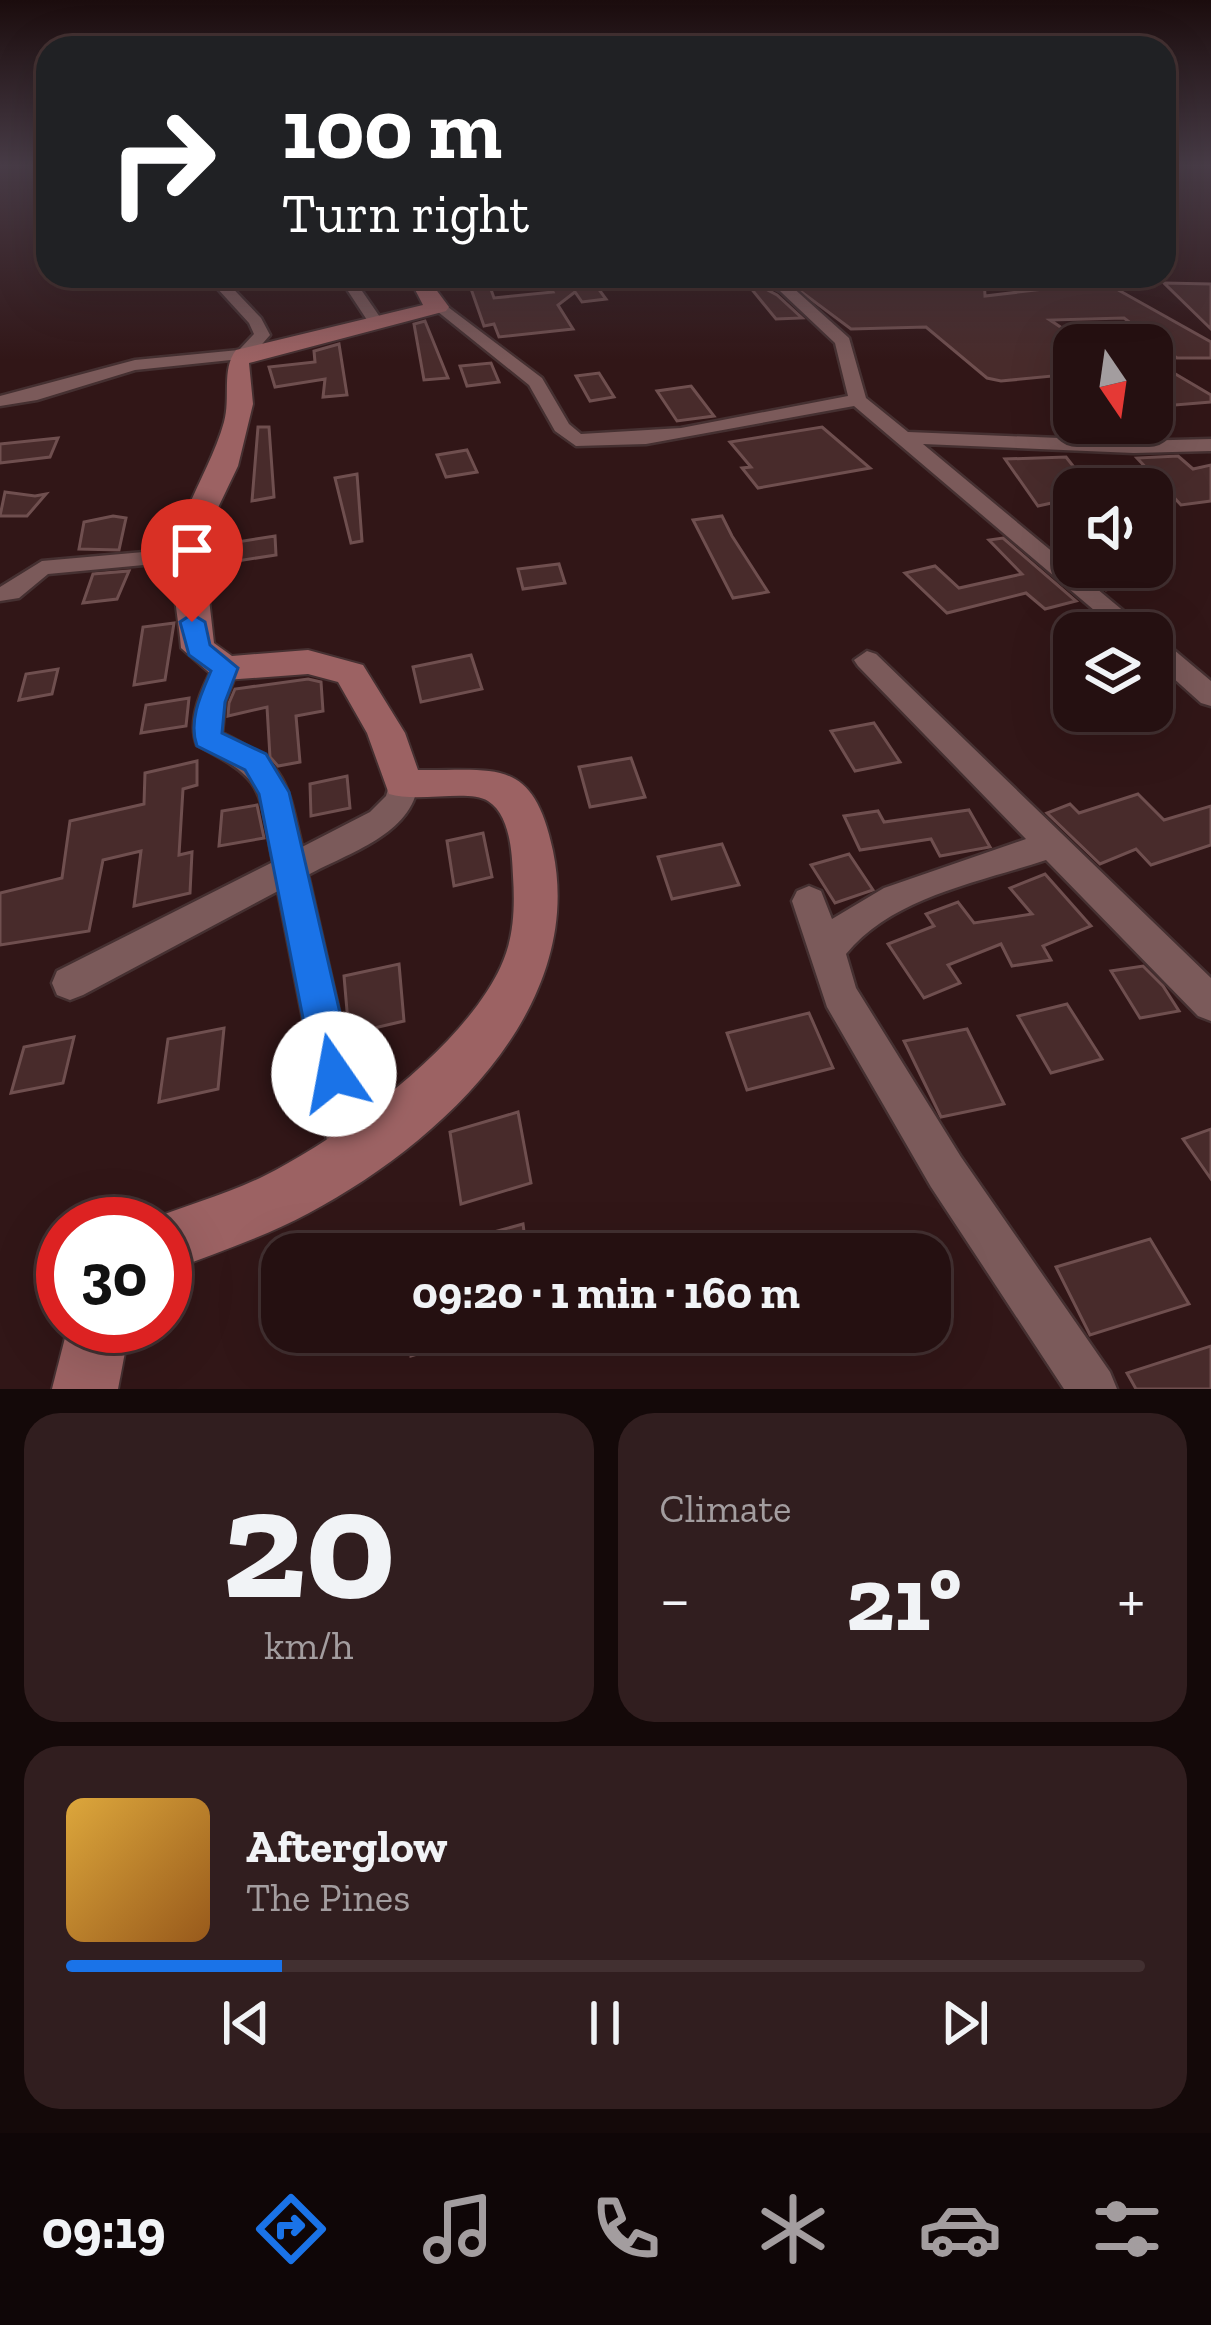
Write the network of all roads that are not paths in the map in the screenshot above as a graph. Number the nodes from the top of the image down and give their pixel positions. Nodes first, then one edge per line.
1 (224, 288) edge
2 (359, 288) edge
3 (422, 288) edge
4 (785, 288) edge
5 (439, 307) junction
6 (374, 320) junction
7 (244, 355) junction
8 (858, 400) junction
9 (0, 401) edge
10 (909, 438) junction
11 (1211, 445) edge
12 (189, 555) junction
13 (0, 594) edge
14 (1112, 612) edge
15 (867, 660) dead end
16 (1173, 664) edge
17 (225, 668) junction
18 (1211, 696) edge
19 (403, 783) junction
20 (1050, 845) junction
21 (291, 868) junction
22 (809, 901) dead end
23 (834, 976) junction
24 (70, 983) dead end
25 (1211, 1003) edge
26 (351, 1156) junction
27 (192, 1233) edge
28 (93, 1353) edge
29 (85, 1389) edge
30 (1094, 1389) edge

1 - 7 street
2 - 6 street
3 - 5 main road
4 - 8 street
5 - 6 main road
5 - 8 street
6 - 7 main road
7 - 9 street
7 - 12 main road
8 - 10 street
10 - 11 street
10 - 14 street
12 - 13 street
12 - 17 main road
15 - 20 street
16 - 18 street
17 - 19 main road
17 - 21 street
19 - 21 street
19 - 26 main road
20 - 23 street
20 - 25 street
21 - 24 street
21 - 26 street
22 - 23 street
23 - 30 street
26 - 27 main road
28 - 29 main road

